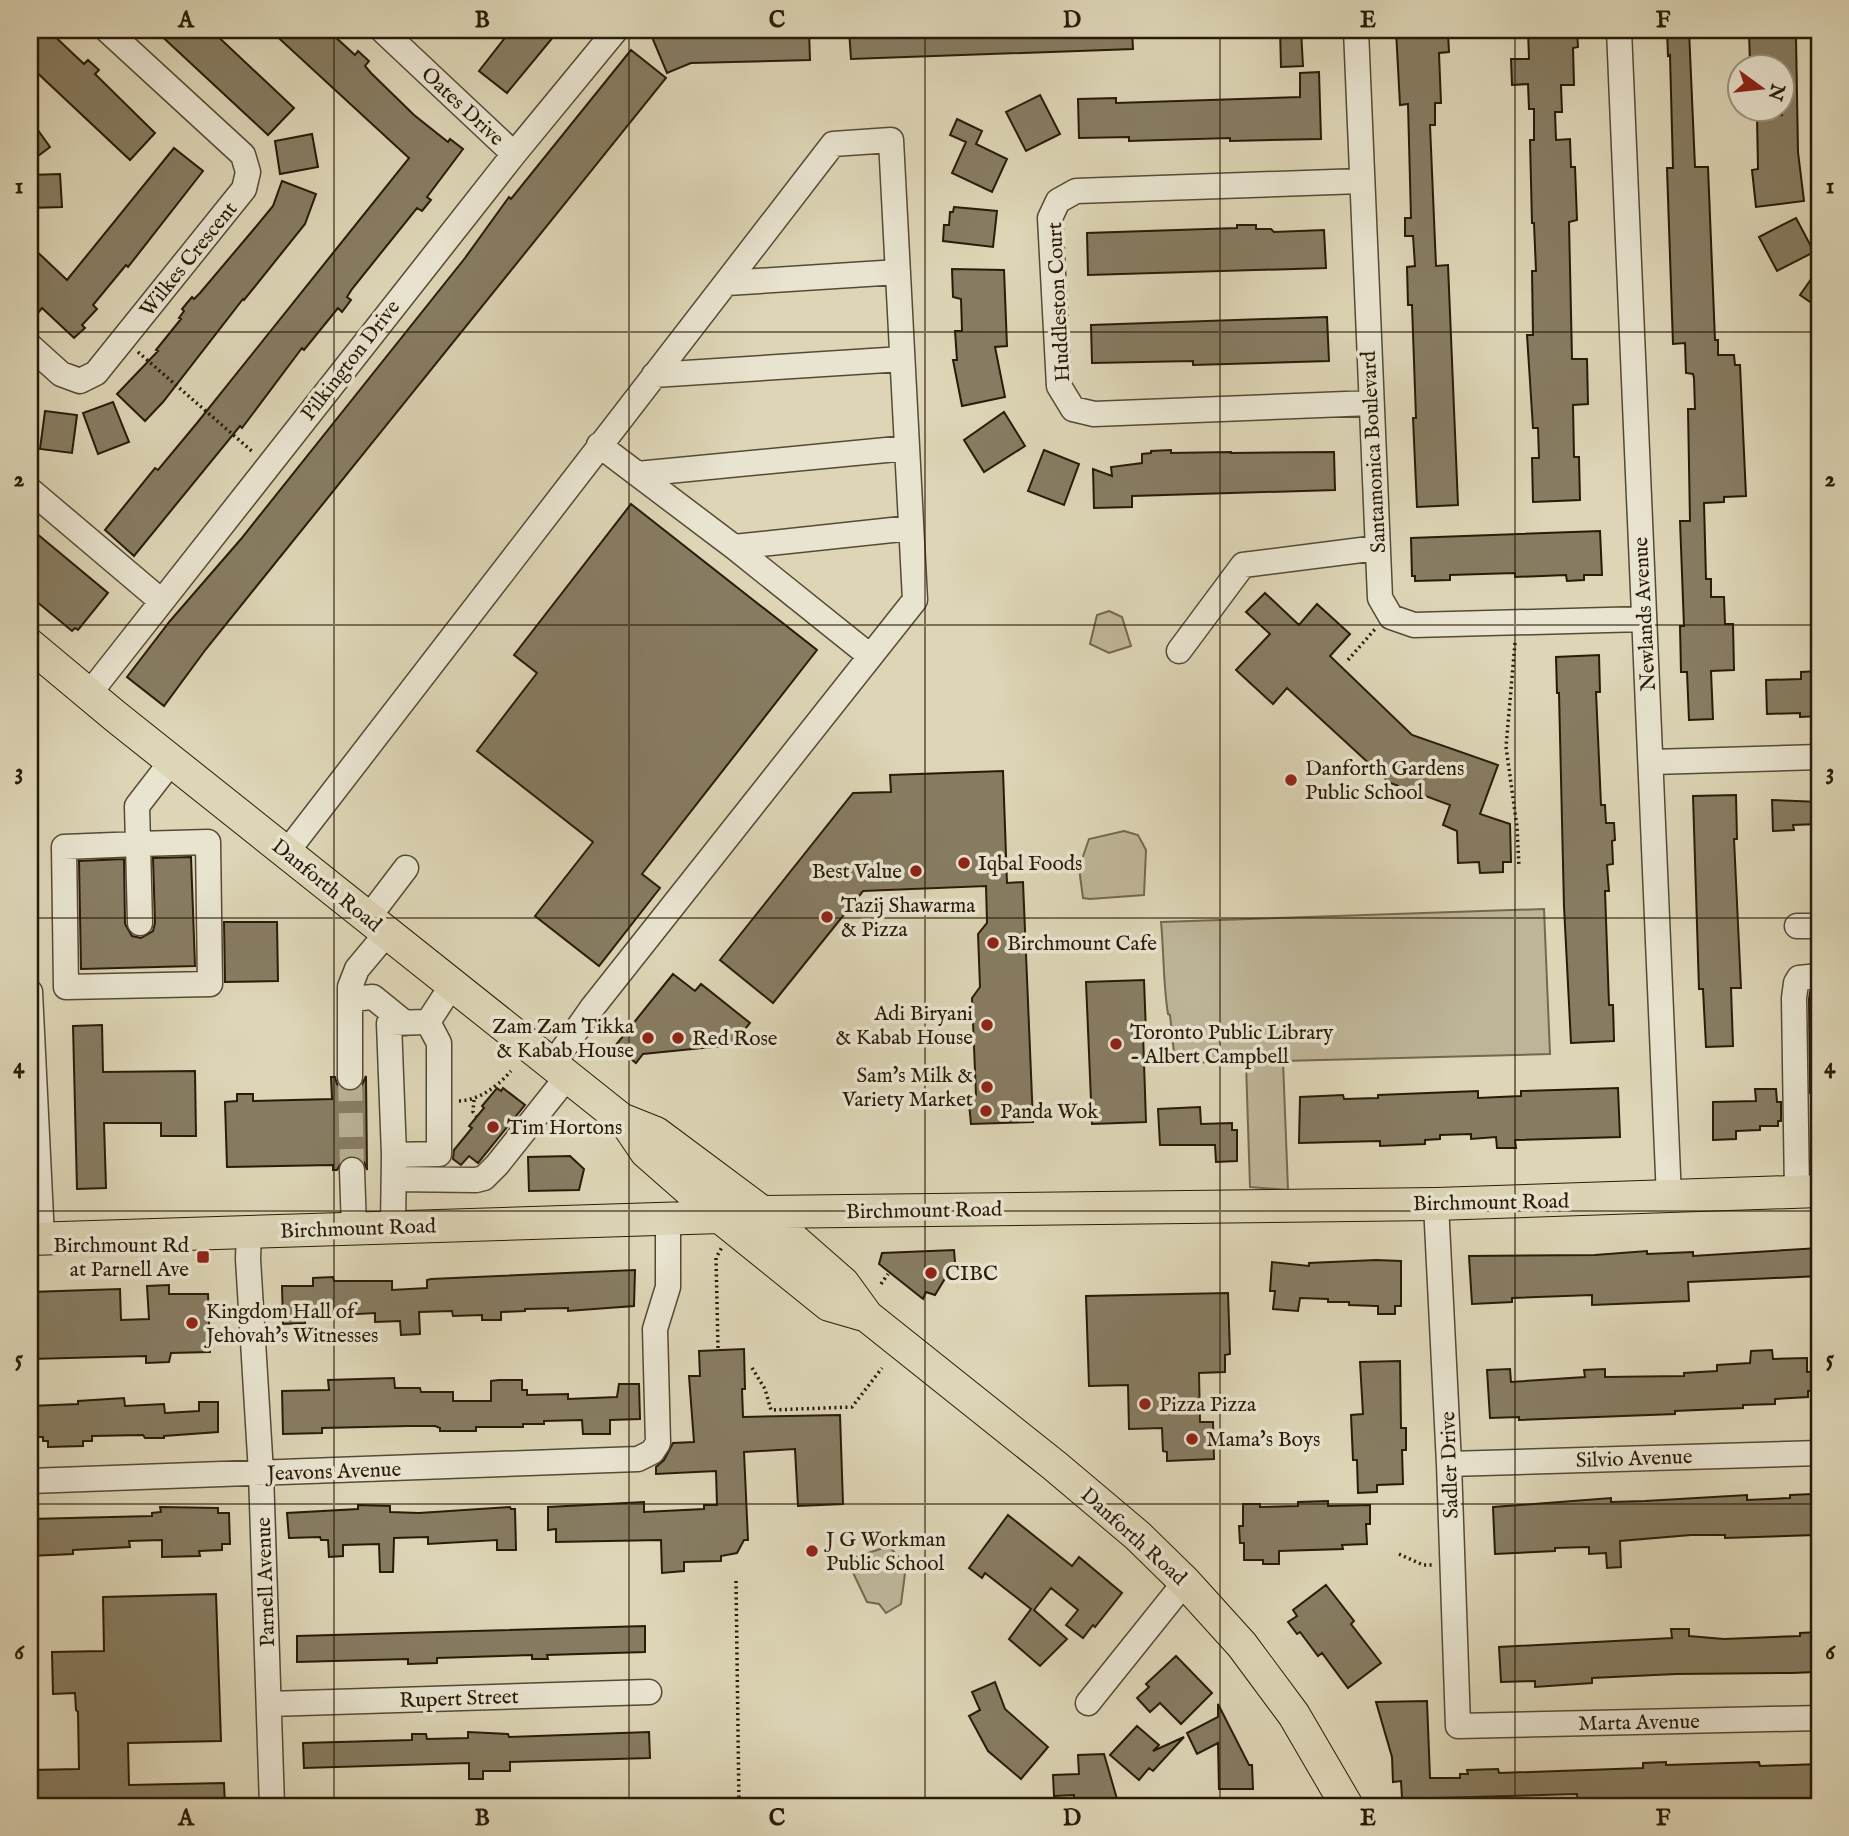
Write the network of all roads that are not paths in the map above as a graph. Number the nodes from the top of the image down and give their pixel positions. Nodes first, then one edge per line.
1 (107, 30) edge
2 (382, 30) edge
3 (616, 30) edge
4 (1356, 30) edge
5 (1619, 30) edge
6 (514, 154) junction
7 (1361, 181) junction
8 (898, 272) junction
9 (727, 283) junction
10 (30, 346) edge
11 (902, 359) junction
12 (654, 375) junction
13 (1371, 403) junction
14 (600, 445) junction
15 (907, 447) junction
16 (637, 474) junction
17 (30, 491) edge
18 (911, 528) junction
19 (734, 547) junction
20 (1377, 548) junction
21 (160, 600) junction
22 (1644, 619) junction
23 (30, 645) edge
24 (1179, 651) dead end
25 (870, 656) junction
26 (89, 694) junction
27 (1819, 757) edge
28 (172, 762) junction
29 (1652, 762) junction
30 (138, 844) junction
31 (286, 853) junction
32 (406, 868) dead end
33 (140, 923) dead end
34 (377, 925) junction
35 (1819, 976) edge
36 (453, 985) junction
37 (30, 992) edge
38 (349, 999) junction
39 (417, 1022) junction
40 (560, 1071) junction
41 (350, 1077) tunnel mouth
42 (627, 1123) junction
43 (352, 1170) tunnel mouth
44 (401, 1170) junction
45 (1808, 1192) edge
46 (1669, 1198) junction
47 (1436, 1204) junction
48 (762, 1212) junction
49 (668, 1219) junction
50 (393, 1226) junction
51 (354, 1228) junction
52 (723, 1230) junction
53 (249, 1232) junction
54 (36, 1238) edge
55 (867, 1316) junction
56 (1819, 1453) edge
57 (1449, 1464) junction
58 (261, 1473) junction
59 (30, 1480) edge
60 (1185, 1581) junction
61 (649, 1692) dead end
62 (1088, 1703) dead end
63 (270, 1704) junction
64 (1819, 1718) edge
65 (1458, 1726) joint
66 (272, 1806) edge
67 (1348, 1806) edge

1 - 10 street, Wilkes Crescent
2 - 6 street, Oates Drive
3 - 6 street, Pilkington Drive
4 - 7 street, Santamonica Boulevard
5 - 22 street, Newlands Avenue
6 - 21 street, Pilkington Drive
7 - 13 street, Santamonica Boulevard
7 - 13 street, Huddleston Court
8 - 9 street
8 - 9 street
8 - 11 street
9 - 12 street
11 - 12 street
11 - 15 street
12 - 14 street
13 - 20 street, Santamonica Boulevard
14 - 16 street
14 - 31 street
15 - 16 street
15 - 18 street
16 - 19 street
17 - 21 street
18 - 19 street
18 - 25 street
19 - 25 street
20 - 22 street, Santamonica Boulevard
20 - 24 street
21 - 26 street, Pilkington Drive
22 - 29 street, Newlands Avenue
23 - 26 main road, Danforth Road
25 - 40 street
26 - 28 main road, Danforth Road
27 - 29 street
28 - 30 street
28 - 31 main road, Danforth Road
29 - 46 street, Newlands Avenue
30 - 30 street
30 - 33 street
31 - 34 main road, Danforth Road
32 - 34 street
34 - 36 main road, Danforth Road
34 - 38 street
35 - 45 street
36 - 39 street
36 - 40 main road, Danforth Road
37 - 54 street
38 - 39 street
38 - 41 street
39 - 44 street
39 - 44 street
40 - 42 main road, Danforth Road
40 - 44 street
42 - 48 main road, Danforth Road
42 - 52 main road, Danforth Road
43 - 51 street
44 - 50 street
45 - 46 main road, Birchmount Road
46 - 47 main road, Birchmount Road
47 - 48 main road, Birchmount Road
47 - 57 street, Sadler Drive
48 - 52 main road, Birchmount Road
48 - 55 main road, Danforth Road
49 - 50 main road, Birchmount Road
49 - 52 main road, Birchmount Road
49 - 58 street, Jeavons Avenue
50 - 51 main road, Birchmount Road
51 - 53 main road, Birchmount Road
52 - 55 main road, Danforth Road
53 - 54 main road, Birchmount Road
53 - 58 street, Parnell Avenue
55 - 60 main road, Danforth Road
56 - 57 street, Silvio Avenue
57 - 65 street, Sadler Drive
58 - 59 street, Jeavons Avenue
58 - 63 street, Parnell Avenue
60 - 62 street
60 - 67 main road, Danforth Road
61 - 63 street, Rupert Street
63 - 66 street, Parnell Avenue
64 - 65 street, Marta Avenue

